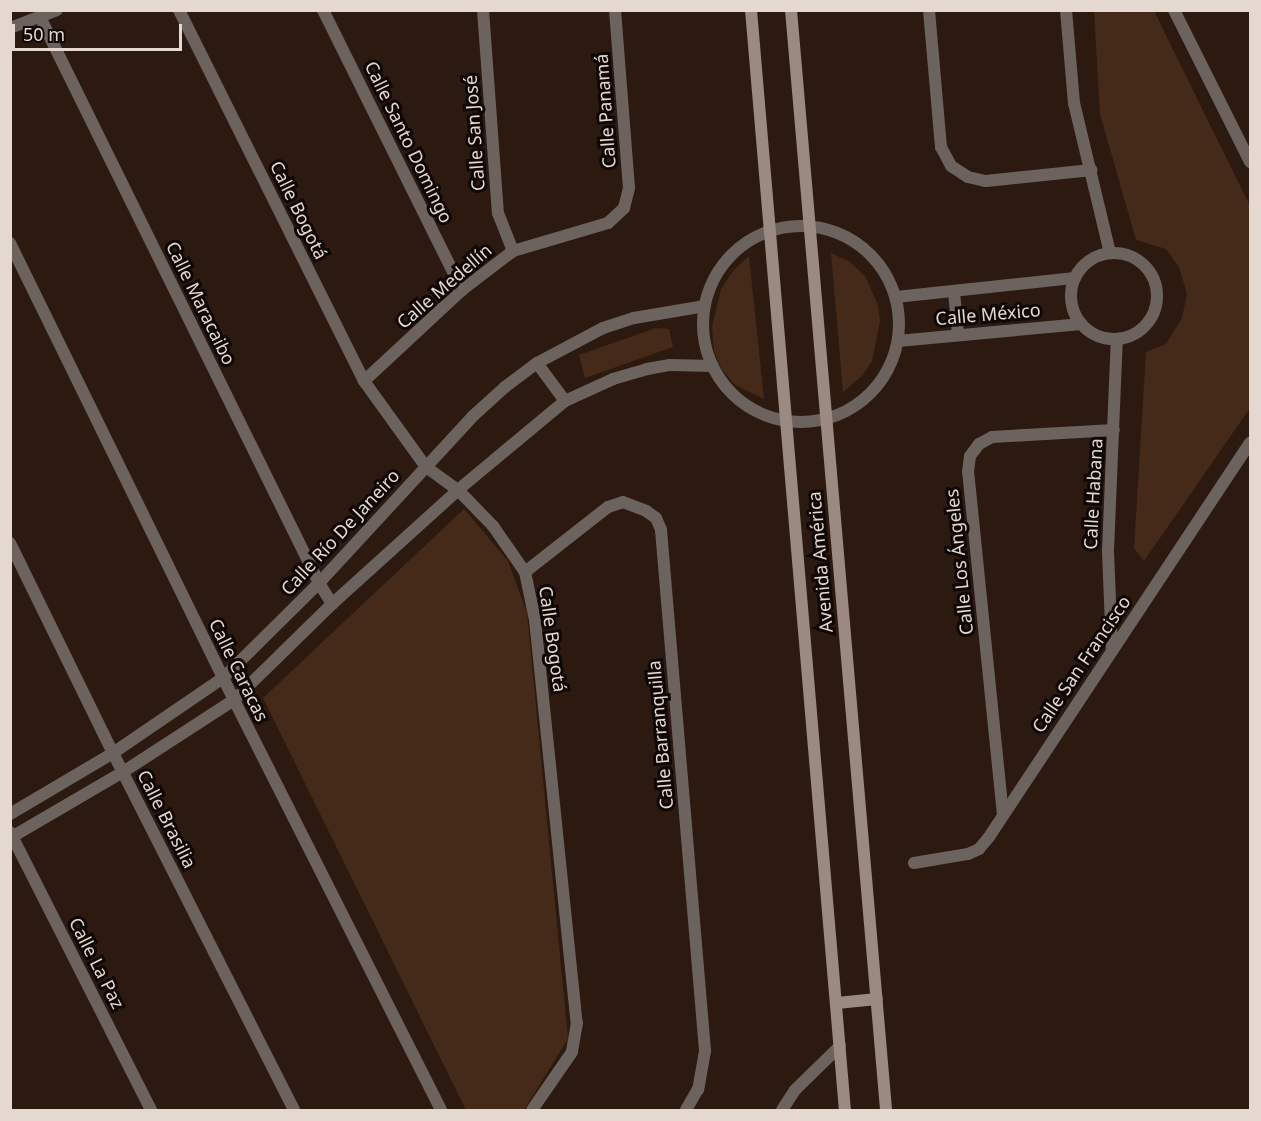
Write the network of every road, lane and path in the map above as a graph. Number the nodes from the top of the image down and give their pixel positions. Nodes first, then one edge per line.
1 (57, 10) edge
2 (179, 10) edge
3 (323, 10) edge
4 (483, 10) edge
5 (615, 10) edge
6 (751, 10) edge
7 (791, 10) edge
8 (929, 10) edge
9 (1066, 10) edge
10 (1174, 10) edge
11 (40, 17) junction
12 (10, 28) edge
13 (1251, 162) edge
14 (1091, 170) junction
15 (624, 208) joint
16 (810, 226) junction
17 (770, 231) junction
18 (10, 243) edge
19 (513, 251) junction
20 (1110, 253) junction
21 (1075, 278) junction
22 (462, 290) junction
23 (954, 292) junction
24 (896, 297) junction
25 (705, 306) junction
26 (1081, 324) junction
27 (958, 334) junction
28 (1117, 339) junction
29 (898, 341) junction
30 (537, 363) junction
31 (713, 366) junction
32 (364, 381) junction
33 (565, 400) junction
34 (826, 420) junction
35 (788, 422) junction
36 (1114, 430) junction
37 (1251, 442) edge
38 (426, 467) junction
39 (458, 490) junction
40 (10, 543) edge
41 (525, 572) junction
42 (319, 583) junction
43 (332, 604) junction
44 (1112, 651) junction
45 (223, 678) junction
46 (234, 700) junction
47 (113, 753) junction
48 (123, 772) junction
49 (10, 814) edge
50 (1003, 815) junction
51 (11, 836) edge
52 (914, 863) dead end
53 (877, 999) junction
54 (837, 1004) junction
55 (840, 1046) junction
56 (688, 1108) edge
57 (152, 1110) edge
58 (294, 1110) edge
59 (441, 1110) edge
60 (532, 1110) edge
61 (782, 1110) edge
62 (845, 1110) edge
63 (886, 1110) edge

1 - 11 street
2 - 32 street, Calle Bogotá
3 - 22 street, Calle Santo Domingo
4 - 19 street, Calle San José
5 - 15 street, Calle Panamá
6 - 17 main road, Avenida América
7 - 16 main road, Avenida América
8 - 14 street
9 - 14 street
10 - 13 street
11 - 12 street
11 - 42 street, Calle Maracaibo
14 - 20 street
15 - 19 street, Calle Medellín
16 - 17 street
16 - 24 street
16 - 34 main road, Avenida América
17 - 25 street
17 - 35 main road, Avenida América
18 - 45 street, Calle Caracas
19 - 22 street, Calle Medellín
20 - 21 street
20 - 28 street
21 - 23 street, Calle México
21 - 26 street
22 - 32 street, Calle Medellín
23 - 24 street, Calle México
23 - 27 street
24 - 29 street
25 - 30 street, Calle Río De Janeiro
25 - 31 street
26 - 27 street, Calle México
26 - 28 street
27 - 29 street, Calle México
28 - 36 street, Calle Habana
29 - 34 street
30 - 33 street
30 - 38 street, Calle Río De Janeiro
31 - 33 street
31 - 35 street
32 - 38 street, Calle Bogotá
33 - 39 street
34 - 35 street
34 - 53 main road, Avenida América
35 - 54 main road, Avenida América
36 - 44 street, Calle Habana
36 - 50 street, Calle Los Ángeles
37 - 44 street, Calle San Francisco
38 - 39 street, Calle Bogotá
38 - 42 street, Calle Río De Janeiro
39 - 41 street, Calle Bogotá
39 - 43 street
40 - 47 street, Calle Brasilia
41 - 56 street, Calle Barranquilla
41 - 60 street, Calle Bogotá
42 - 43 street, Calle Maracaibo
42 - 45 street, Calle Río De Janeiro
43 - 46 street
44 - 50 street, Calle San Francisco
45 - 46 street, Calle Caracas
45 - 47 street, Calle Río De Janeiro
46 - 48 street
46 - 59 street, Calle Caracas
47 - 48 street, Calle Brasilia
47 - 49 street, Calle Río De Janeiro
48 - 51 street
48 - 58 street, Calle Brasilia
50 - 52 street, Calle San Francisco
51 - 57 street, Calle La Paz
53 - 54 main road
53 - 63 main road, Avenida América
54 - 55 main road, Avenida América
55 - 61 street
55 - 62 main road, Avenida América

